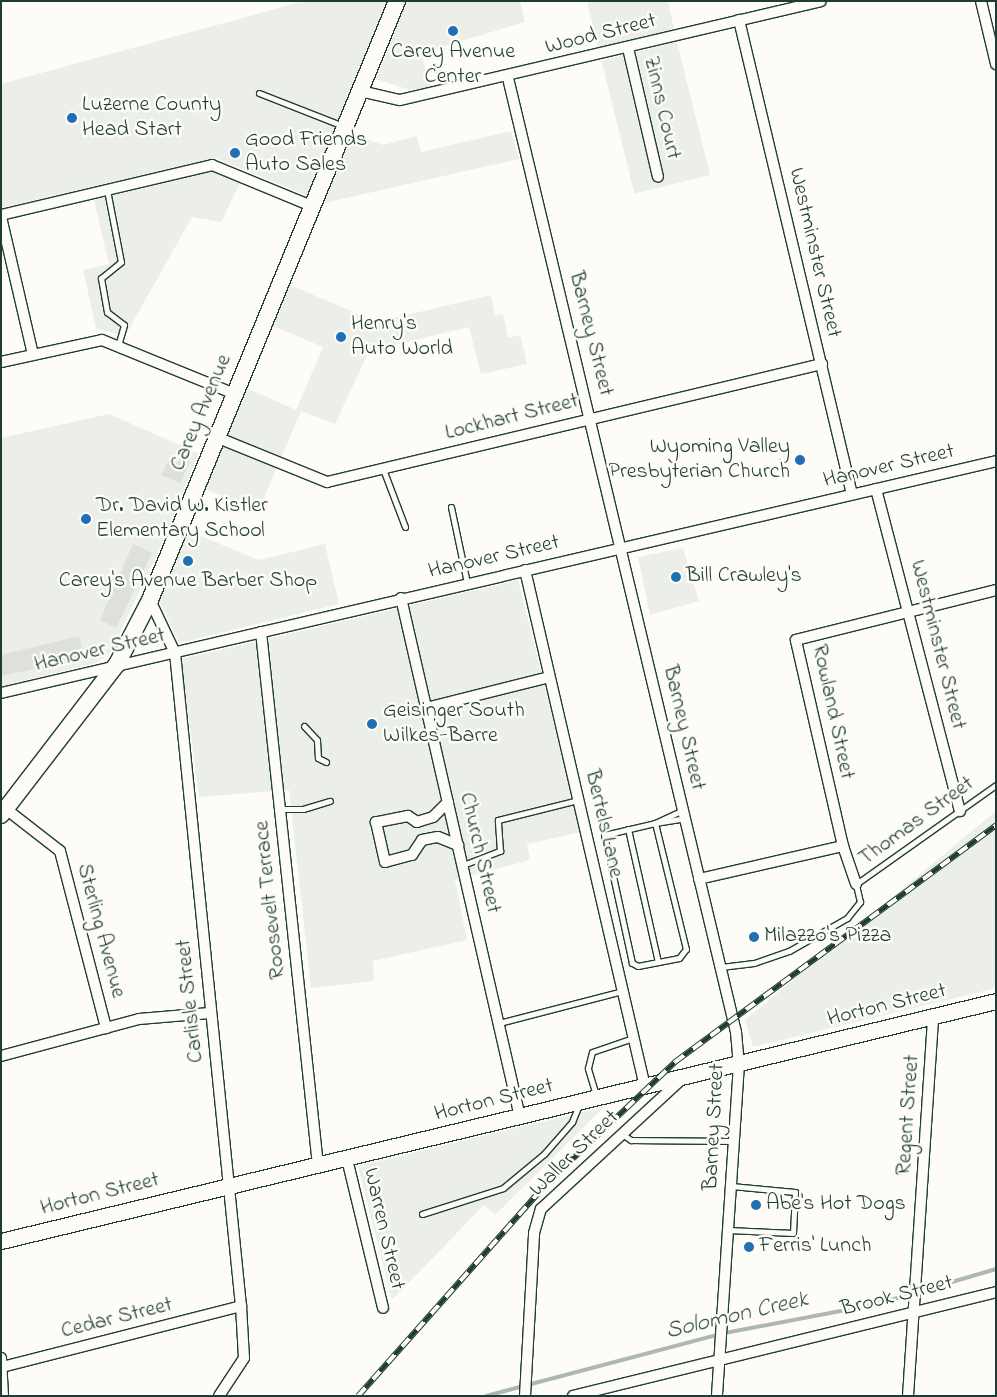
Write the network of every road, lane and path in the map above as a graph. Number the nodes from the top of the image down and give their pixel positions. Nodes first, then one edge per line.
1 (397, 1) edge
2 (821, 1) edge
3 (981, 1) edge
4 (740, 20) junction
5 (628, 48) junction
6 (996, 64) edge
7 (508, 78) junction
8 (360, 91) junction
9 (259, 93) dead end
10 (346, 127) junction
11 (658, 177) dead end
12 (107, 190) junction
13 (314, 207) junction
14 (1, 216) edge
15 (118, 347) junction
16 (33, 354) junction
17 (1, 362) edge
18 (822, 364) junction
19 (235, 394) junction
20 (591, 418) junction
21 (216, 438) junction
22 (996, 461) edge
23 (382, 468) junction
24 (876, 490) junction
25 (852, 494) junction
26 (451, 507) dead end
27 (405, 527) dead end
28 (622, 549) junction
29 (525, 570) junction
30 (466, 583) junction
31 (996, 590) edge
32 (401, 598) junction
33 (150, 600) junction
34 (910, 612) junction
35 (261, 632) junction
36 (175, 653) junction
37 (117, 664) junction
38 (549, 677) junction
39 (1, 693) edge
40 (426, 708) junction
41 (304, 726) dead end
42 (326, 762) dead end
43 (996, 785) edge
44 (578, 800) junction
45 (330, 801) dead end
46 (448, 802) junction
47 (280, 809) junction
48 (960, 811) junction
49 (4, 812) edge
50 (684, 814) junction
51 (656, 822) junction
52 (628, 829) junction
53 (458, 845) junction
54 (842, 846) junction
55 (463, 865) junction
56 (699, 879) junction
57 (856, 884) junction
58 (658, 962) junction
59 (720, 967) junction
60 (623, 991) junction
61 (996, 1001) edge
62 (210, 1013) junction
63 (934, 1017) junction
64 (499, 1022) junction
65 (106, 1028) junction
66 (634, 1038) junction
67 (1, 1056) edge
68 (740, 1064) junction
69 (683, 1078) junction
70 (645, 1087) junction
71 (597, 1098) junction
72 (581, 1102) junction
73 (520, 1117) junction
74 (622, 1134) junction
75 (734, 1142) junction
76 (348, 1158) junction
77 (318, 1166) junction
78 (230, 1185) junction
79 (731, 1186) junction
80 (422, 1214) dead end
81 (728, 1230) junction
82 (1, 1241) edge
83 (996, 1292) edge
84 (241, 1306) junction
85 (383, 1308) dead end
86 (914, 1308) junction
87 (719, 1355) junction
88 (1, 1358) edge
89 (2, 1368) edge
90 (3, 1396) edge
91 (219, 1396) edge
92 (525, 1396) edge
93 (574, 1396) edge
94 (717, 1396) edge
95 (908, 1396) edge

1 - 8 main road, Carey Avenue
2 - 4 street, Wood Street
3 - 6 street
4 - 5 street, Wood Street
4 - 18 street, Westminster Street
5 - 7 street, Wood Street
5 - 11 street, Zinns Court
7 - 8 street, Wood Street
7 - 20 street, Barney Street
8 - 10 main road, Carey Avenue
9 - 10 lane
10 - 13 main road, Carey Avenue
12 - 13 street
12 - 14 street
12 - 15 lane
13 - 19 main road, Carey Avenue
14 - 16 street
15 - 16 street
15 - 19 street
16 - 17 street
18 - 20 street, Lockhart Street
18 - 25 street, Westminster Street
19 - 21 main road, Carey Avenue
20 - 23 street, Lockhart Street
20 - 28 street, Barney Street
21 - 23 street, Lockhart Street
21 - 33 main road, Carey Avenue
22 - 24 street, Hanover Street
23 - 27 lane
24 - 25 street, Hanover Street
24 - 34 street, Westminster Street
25 - 28 street, Hanover Street
26 - 30 lane
28 - 29 street, Hanover Street
28 - 50 street, Barney Street
29 - 30 street, Hanover Street
29 - 38 street, Bertels Lane
30 - 32 street, Hanover Street
31 - 34 street, Rowland Street
32 - 35 street, Hanover Street
32 - 40 street, Church Street
33 - 36 street, Carlisle Street
33 - 37 main road, Carey Avenue
34 - 48 street, Westminster Street
34 - 54 street, Rowland Street
35 - 36 street, Hanover Street
35 - 47 street, Roosevelt Terrace
36 - 37 street, Hanover Street
36 - 62 street, Carlisle Street
37 - 39 street, Hanover Street
37 - 49 main road, Carey Avenue
38 - 40 street
38 - 44 street, Bertels Lane
40 - 46 street, Church Street
41 - 42 lane
43 - 48 lane, Thomas Street
44 - 55 lane
44 - 60 street, Bertels Lane
45 - 47 lane
46 - 53 street, Church Street
46 - 53 street
47 - 77 street, Roosevelt Terrace
48 - 57 lane, Thomas Street
49 - 65 street, Sterling Avenue
50 - 51 lane
50 - 51 lane
50 - 56 street, Barney Street
51 - 52 lane
51 - 58 lane
52 - 58 lane
52 - 58 lane
53 - 55 street, Church Street
54 - 56 street
54 - 57 street
55 - 64 street, Church Street
56 - 59 street, Barney Street
57 - 59 lane
59 - 68 street, Barney Street
60 - 64 lane
60 - 66 street, Bertels Lane
61 - 63 main road, Horton Street
62 - 65 street
62 - 78 street, Carlisle Street
63 - 68 main road, Horton Street
63 - 86 street, Regent Street
64 - 73 street, Church Street
65 - 67 street
66 - 70 street, Bertels Lane
66 - 71 lane
68 - 69 main road, Horton Street
68 - 75 street, Barney Street
69 - 70 main road, Horton Street
69 - 74 street, Waller Street
70 - 71 main road, Horton Street
71 - 72 main road, Horton Street
72 - 73 main road, Horton Street
72 - 80 lane
73 - 76 main road, Horton Street
74 - 75 lane
74 - 92 street, Waller Street
75 - 79 street, Barney Street
76 - 77 main road, Horton Street
76 - 85 street, Warren Street
77 - 78 main road, Horton Street
78 - 82 main road, Horton Street
78 - 84 street, Carlisle Street
79 - 81 street, Barney Street
79 - 81 lane
81 - 87 street, Barney Street
83 - 86 street, Brook Street
84 - 89 street, Cedar Street
84 - 91 street, Carlisle Street
86 - 87 street, Brook Street
86 - 95 street, Regent Street
87 - 93 street, Brook Street
87 - 94 street, Barney Street
88 - 89 street
89 - 90 street

